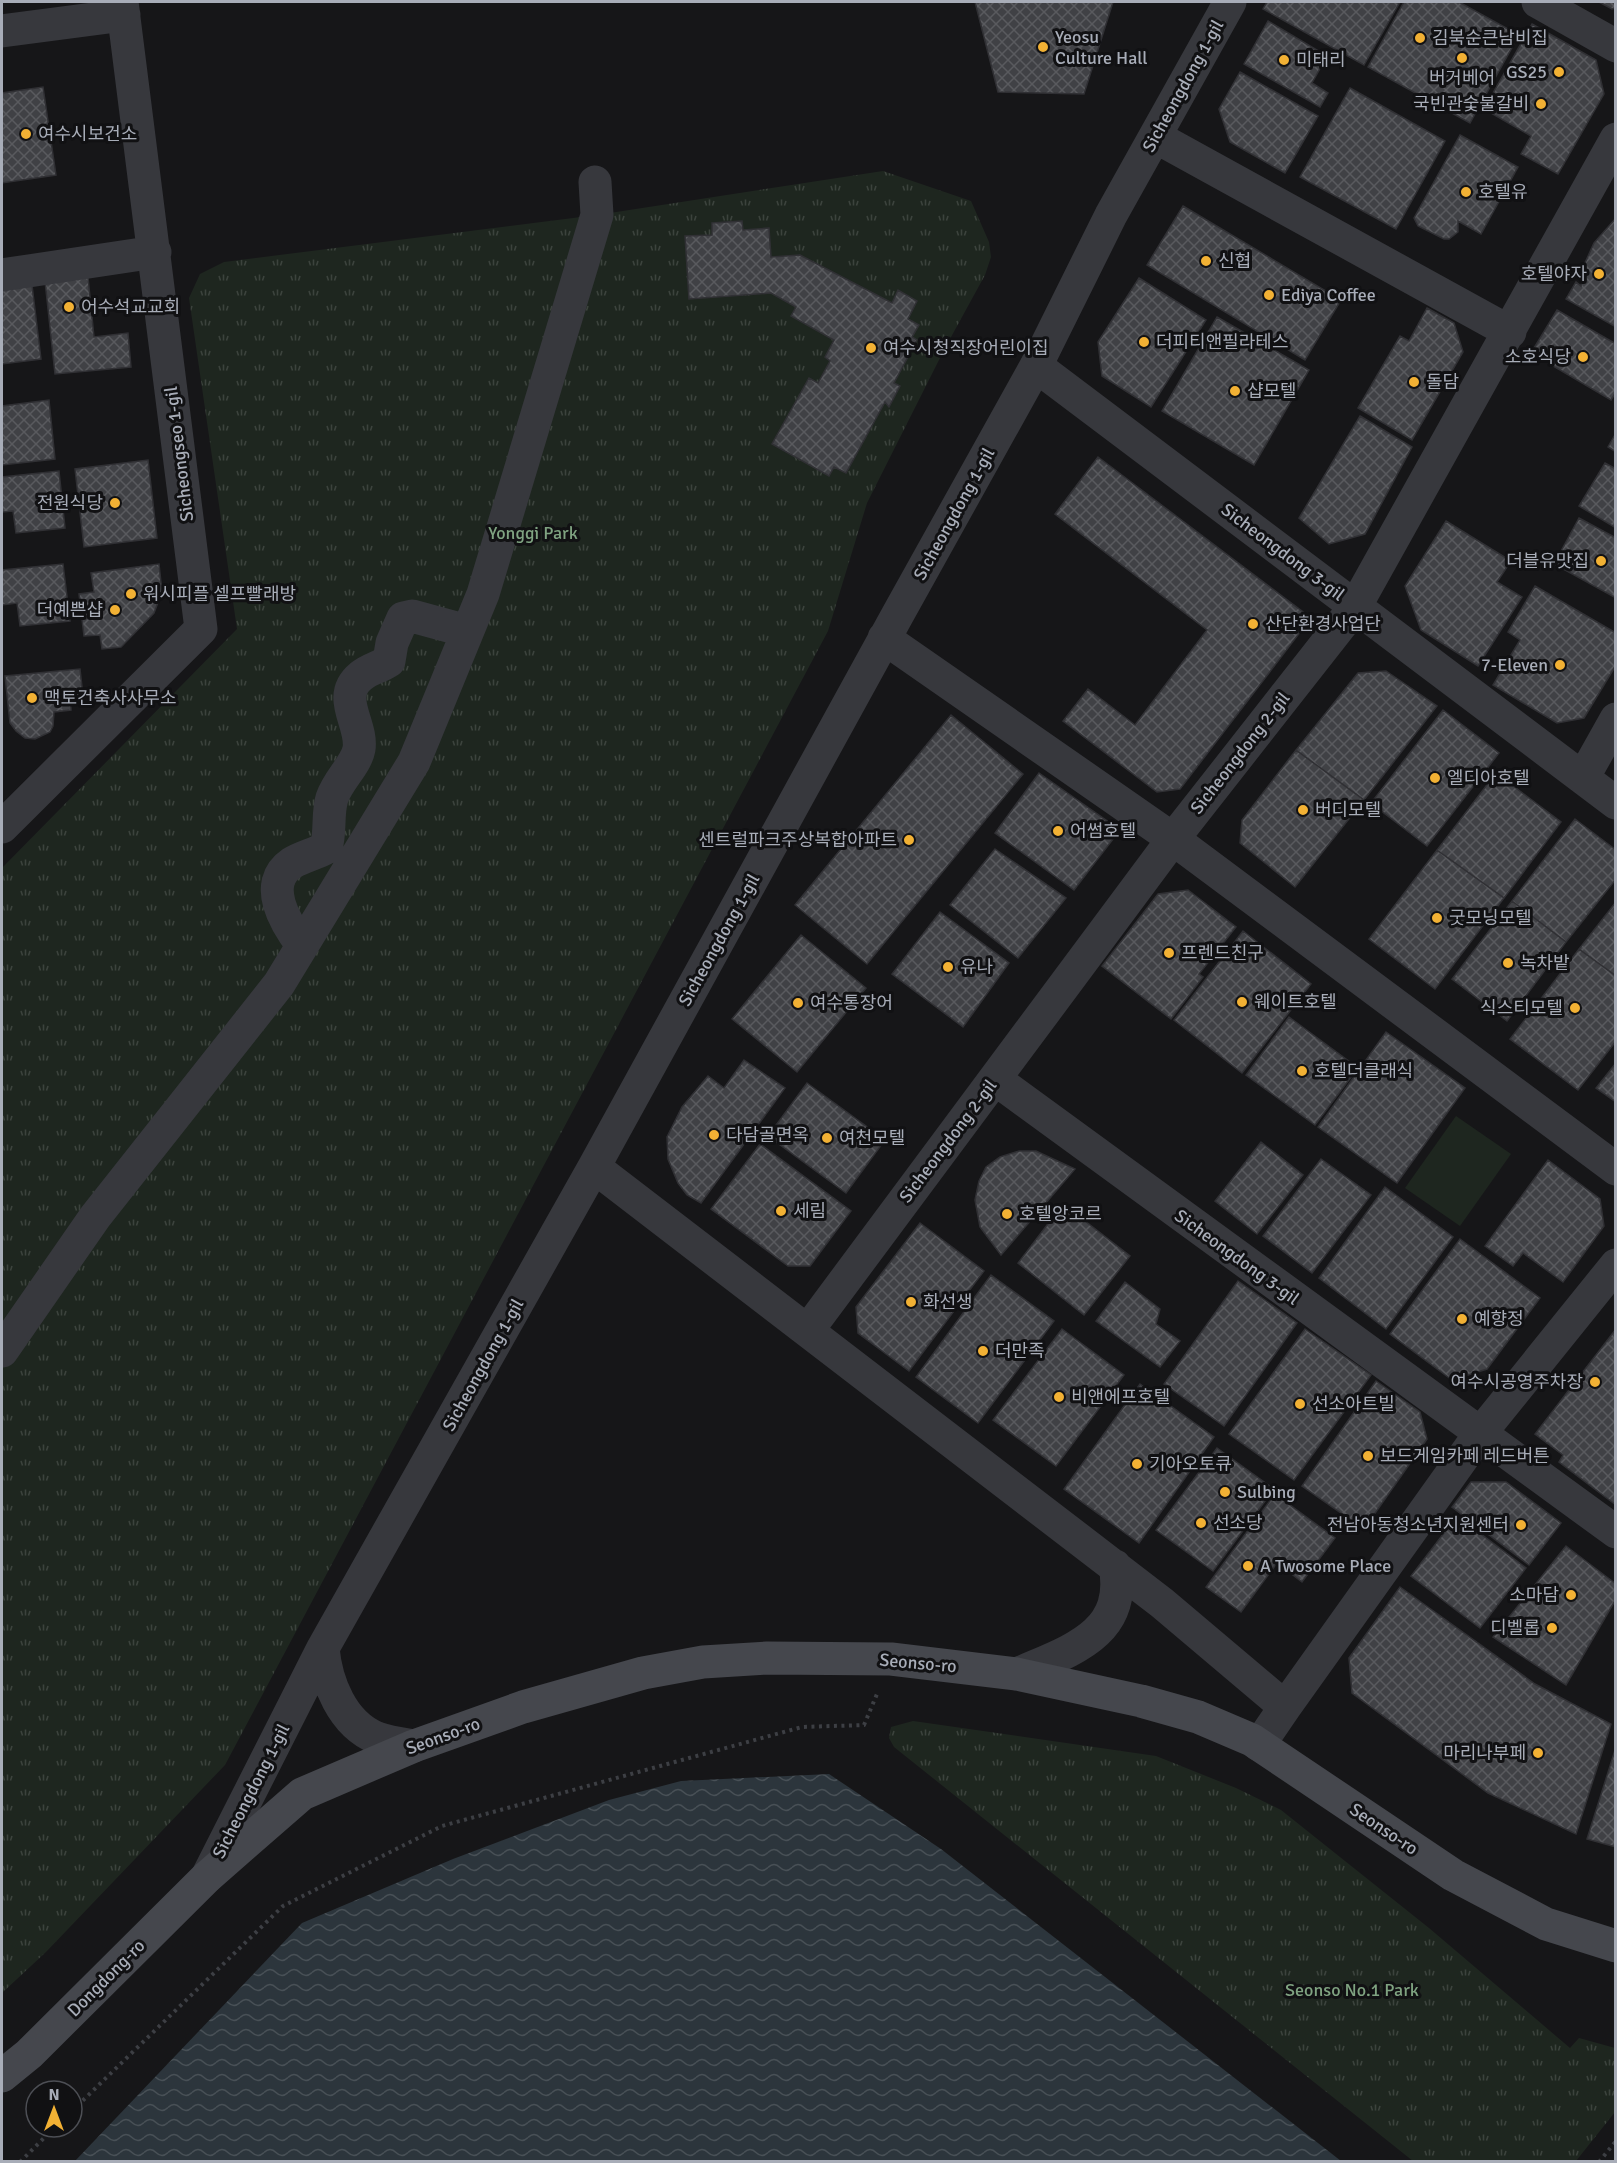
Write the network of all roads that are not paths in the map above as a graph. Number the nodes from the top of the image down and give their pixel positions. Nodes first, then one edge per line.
1 (1230, 2) edge
2 (1538, 2) edge
3 (123, 8) edge
4 (2, 31) edge
5 (1616, 46) edge
6 (1156, 137) junction
7 (1616, 139) edge
8 (595, 182) dead end
9 (155, 252) junction
10 (2, 274) edge
11 (1510, 332) junction
12 (1036, 366) junction
13 (1355, 606) junction
14 (467, 631) junction
15 (884, 638) junction
16 (1616, 719) edge
17 (1583, 778) junction
18 (1616, 803) edge
19 (2, 827) edge
20 (1173, 839) junction
21 (302, 945) junction
22 (995, 1079) junction
23 (594, 1167) junction
24 (1616, 1169) edge
25 (1616, 1265) edge
26 (808, 1330) junction
27 (2, 1351) edge
28 (1479, 1435) junction
29 (1616, 1533) edge
30 (1115, 1566) junction
31 (323, 1648) junction
32 (1017, 1674) junction
33 (1285, 1707) junction
34 (1259, 1745) junction
35 (414, 1746) junction
36 (207, 1877) junction
37 (1616, 1946) edge
38 (2, 2076) edge

1 - 6 street, Sicheongdong 1-gil
2 - 5 street
3 - 4 street
3 - 9 street, Sicheongseo 1-gil
6 - 11 street
6 - 12 street, Sicheongdong 1-gil
7 - 11 street, Sicheongdong 2-gil
8 - 14 street
9 - 10 street
9 - 19 street, Sicheongseo 1-gil
11 - 13 street, Sicheongdong 2-gil
12 - 13 street, Sicheongdong 3-gil
12 - 15 street, Sicheongdong 1-gil
13 - 17 street, Sicheongdong 3-gil
13 - 20 street, Sicheongdong 2-gil
14 - 21 street
14 - 21 street
15 - 20 street
15 - 23 street, Sicheongdong 1-gil
16 - 17 street
17 - 18 street, Sicheongdong 3-gil
20 - 22 street, Sicheongdong 2-gil
20 - 24 street
21 - 27 street
22 - 26 street, Sicheongdong 2-gil
22 - 28 street, Sicheongdong 3-gil
23 - 26 street
23 - 31 street, Sicheongdong 1-gil
25 - 28 street
26 - 30 street
28 - 29 street, Sicheongdong 3-gil
28 - 33 street
30 - 32 street
30 - 33 street
31 - 35 street
31 - 36 street, Sicheongdong 1-gil
32 - 34 street, Seonso-ro
32 - 35 street, Seonso-ro
33 - 34 street
34 - 37 street, Seonso-ro
35 - 36 street, Seonso-ro
36 - 38 street, Dongdong-ro

